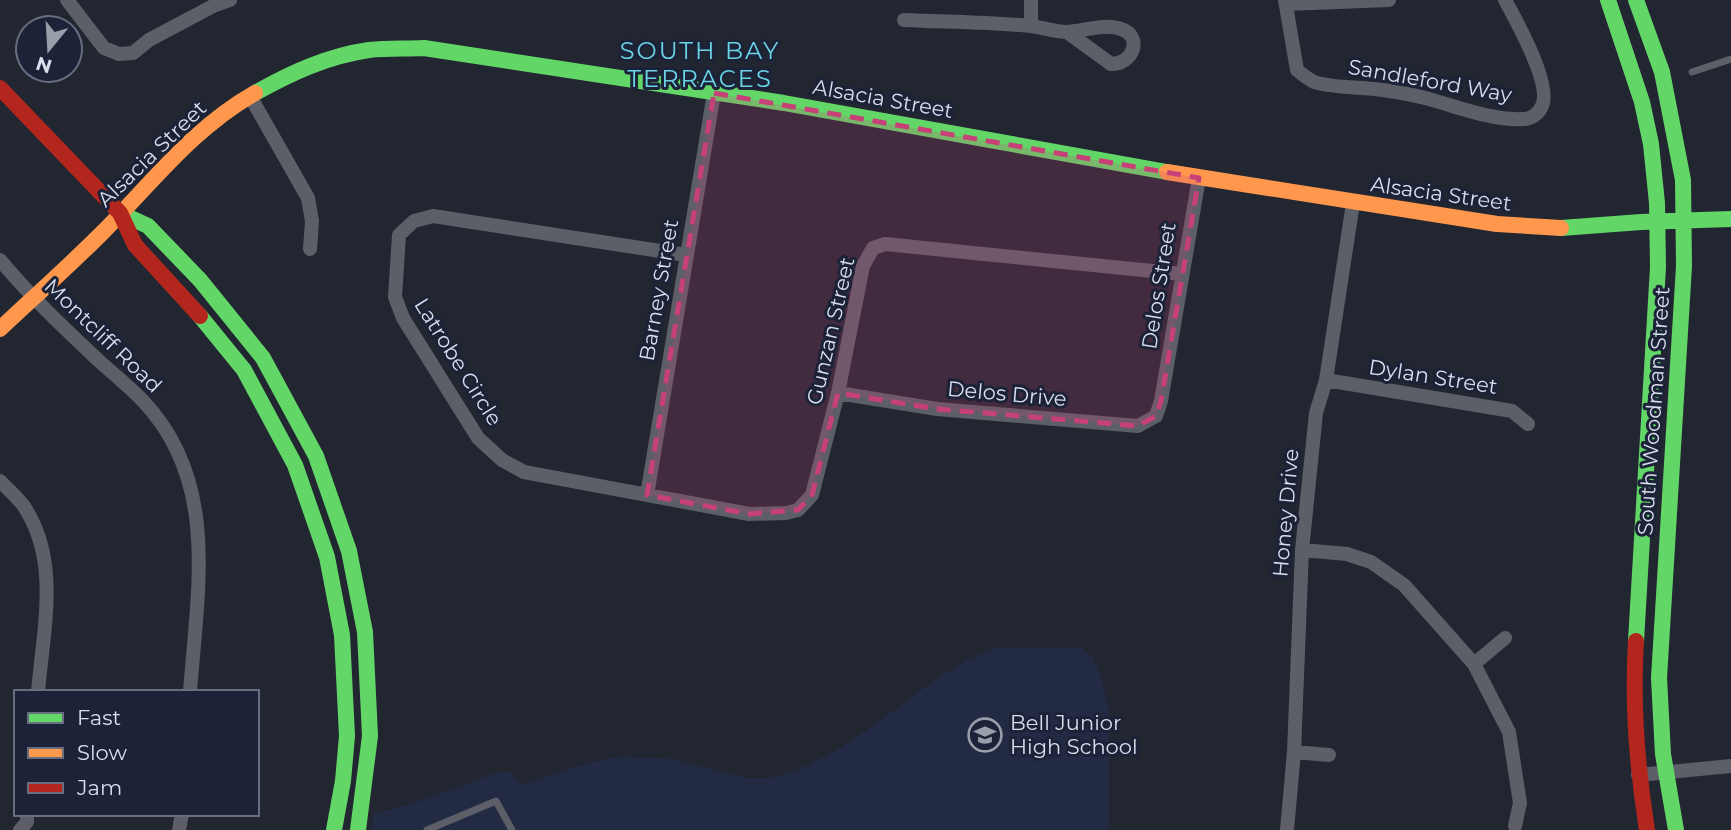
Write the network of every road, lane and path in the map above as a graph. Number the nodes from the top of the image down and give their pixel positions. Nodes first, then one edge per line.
1 (67, 0) edge
2 (230, 0) edge
3 (1031, 0) edge
4 (1389, 0) edge
5 (1505, 0) edge
6 (1608, 0) edge
7 (1636, 0) edge
8 (1285, 2) edge
9 (904, 20) dead end
10 (1031, 26) junction
11 (1067, 32) dead end
12 (1731, 59) edge
13 (1692, 72) dead end
14 (0, 88) edge
15 (714, 93) junction
16 (250, 96) junction
17 (1199, 178) junction
18 (1353, 203) junction
19 (120, 213) junction
20 (1731, 219) edge
21 (1658, 221) junction
22 (1684, 221) junction
23 (310, 249) dead end
24 (686, 255) junction
25 (0, 260) edge
26 (1182, 274) junction
27 (34, 299) junction
28 (0, 329) edge
29 (1326, 380) junction
30 (838, 393) junction
31 (1161, 401) joint
32 (1528, 424) dead end
33 (0, 481) edge
34 (647, 495) junction
35 (750, 514) joint
36 (1302, 550) junction
37 (1505, 638) dead end
38 (1474, 664) junction
39 (38, 690) edge
40 (190, 690) edge
41 (1294, 752) junction
42 (1329, 755) dead end
43 (1731, 766) edge
44 (1664, 772) junction
45 (1638, 775) junction
46 (343, 778) junction
47 (1515, 826) dead end
48 (334, 830) edge
49 (348, 830) edge
50 (358, 830) edge
51 (427, 830) edge
52 (512, 830) edge
53 (1287, 830) edge
54 (1647, 830) edge
55 (1676, 830) edge

1 - 2 street
3 - 10 street
4 - 8 street
5 - 8 street, Sandleford Way
6 - 21 main road, South Woodman Street
7 - 22 main road, South Woodman Street
9 - 10 street
10 - 11 street
12 - 13 lane
14 - 19 main road
15 - 16 main road, Alsacia Street
15 - 17 main road, Alsacia Street
15 - 24 street, Barney Street
16 - 19 main road, Alsacia Street
16 - 23 street
17 - 18 main road, Alsacia Street
17 - 26 street, Delos Street
18 - 21 main road, Alsacia Street
18 - 29 street, Honey Drive
19 - 27 main road, Alsacia Street
19 - 46 main road
19 - 50 main road
20 - 22 main road, Alsacia Street
21 - 22 main road, Alsacia Street
21 - 45 main road, South Woodman Street
22 - 44 main road, South Woodman Street
24 - 34 street, Barney Street
24 - 34 street, Latrobe Circle
25 - 27 street, Montcliff Road
26 - 30 street, Gunzan Street
26 - 31 street, Delos Street
27 - 28 main road, Alsacia Street
27 - 40 street, Montcliff Road
29 - 32 street, Dylan Street
29 - 36 street, Honey Drive
30 - 31 street, Delos Drive
30 - 35 street, Gunzan Street
33 - 39 street
34 - 35 street, Latrobe Circle
36 - 38 street
36 - 41 street, Honey Drive
37 - 38 street
38 - 47 street
41 - 42 street
41 - 53 street, Honey Drive
43 - 44 street
44 - 45 street
44 - 55 main road, South Woodman Street
45 - 54 main road, South Woodman Street
46 - 48 main road
46 - 49 main road
51 - 52 lane

